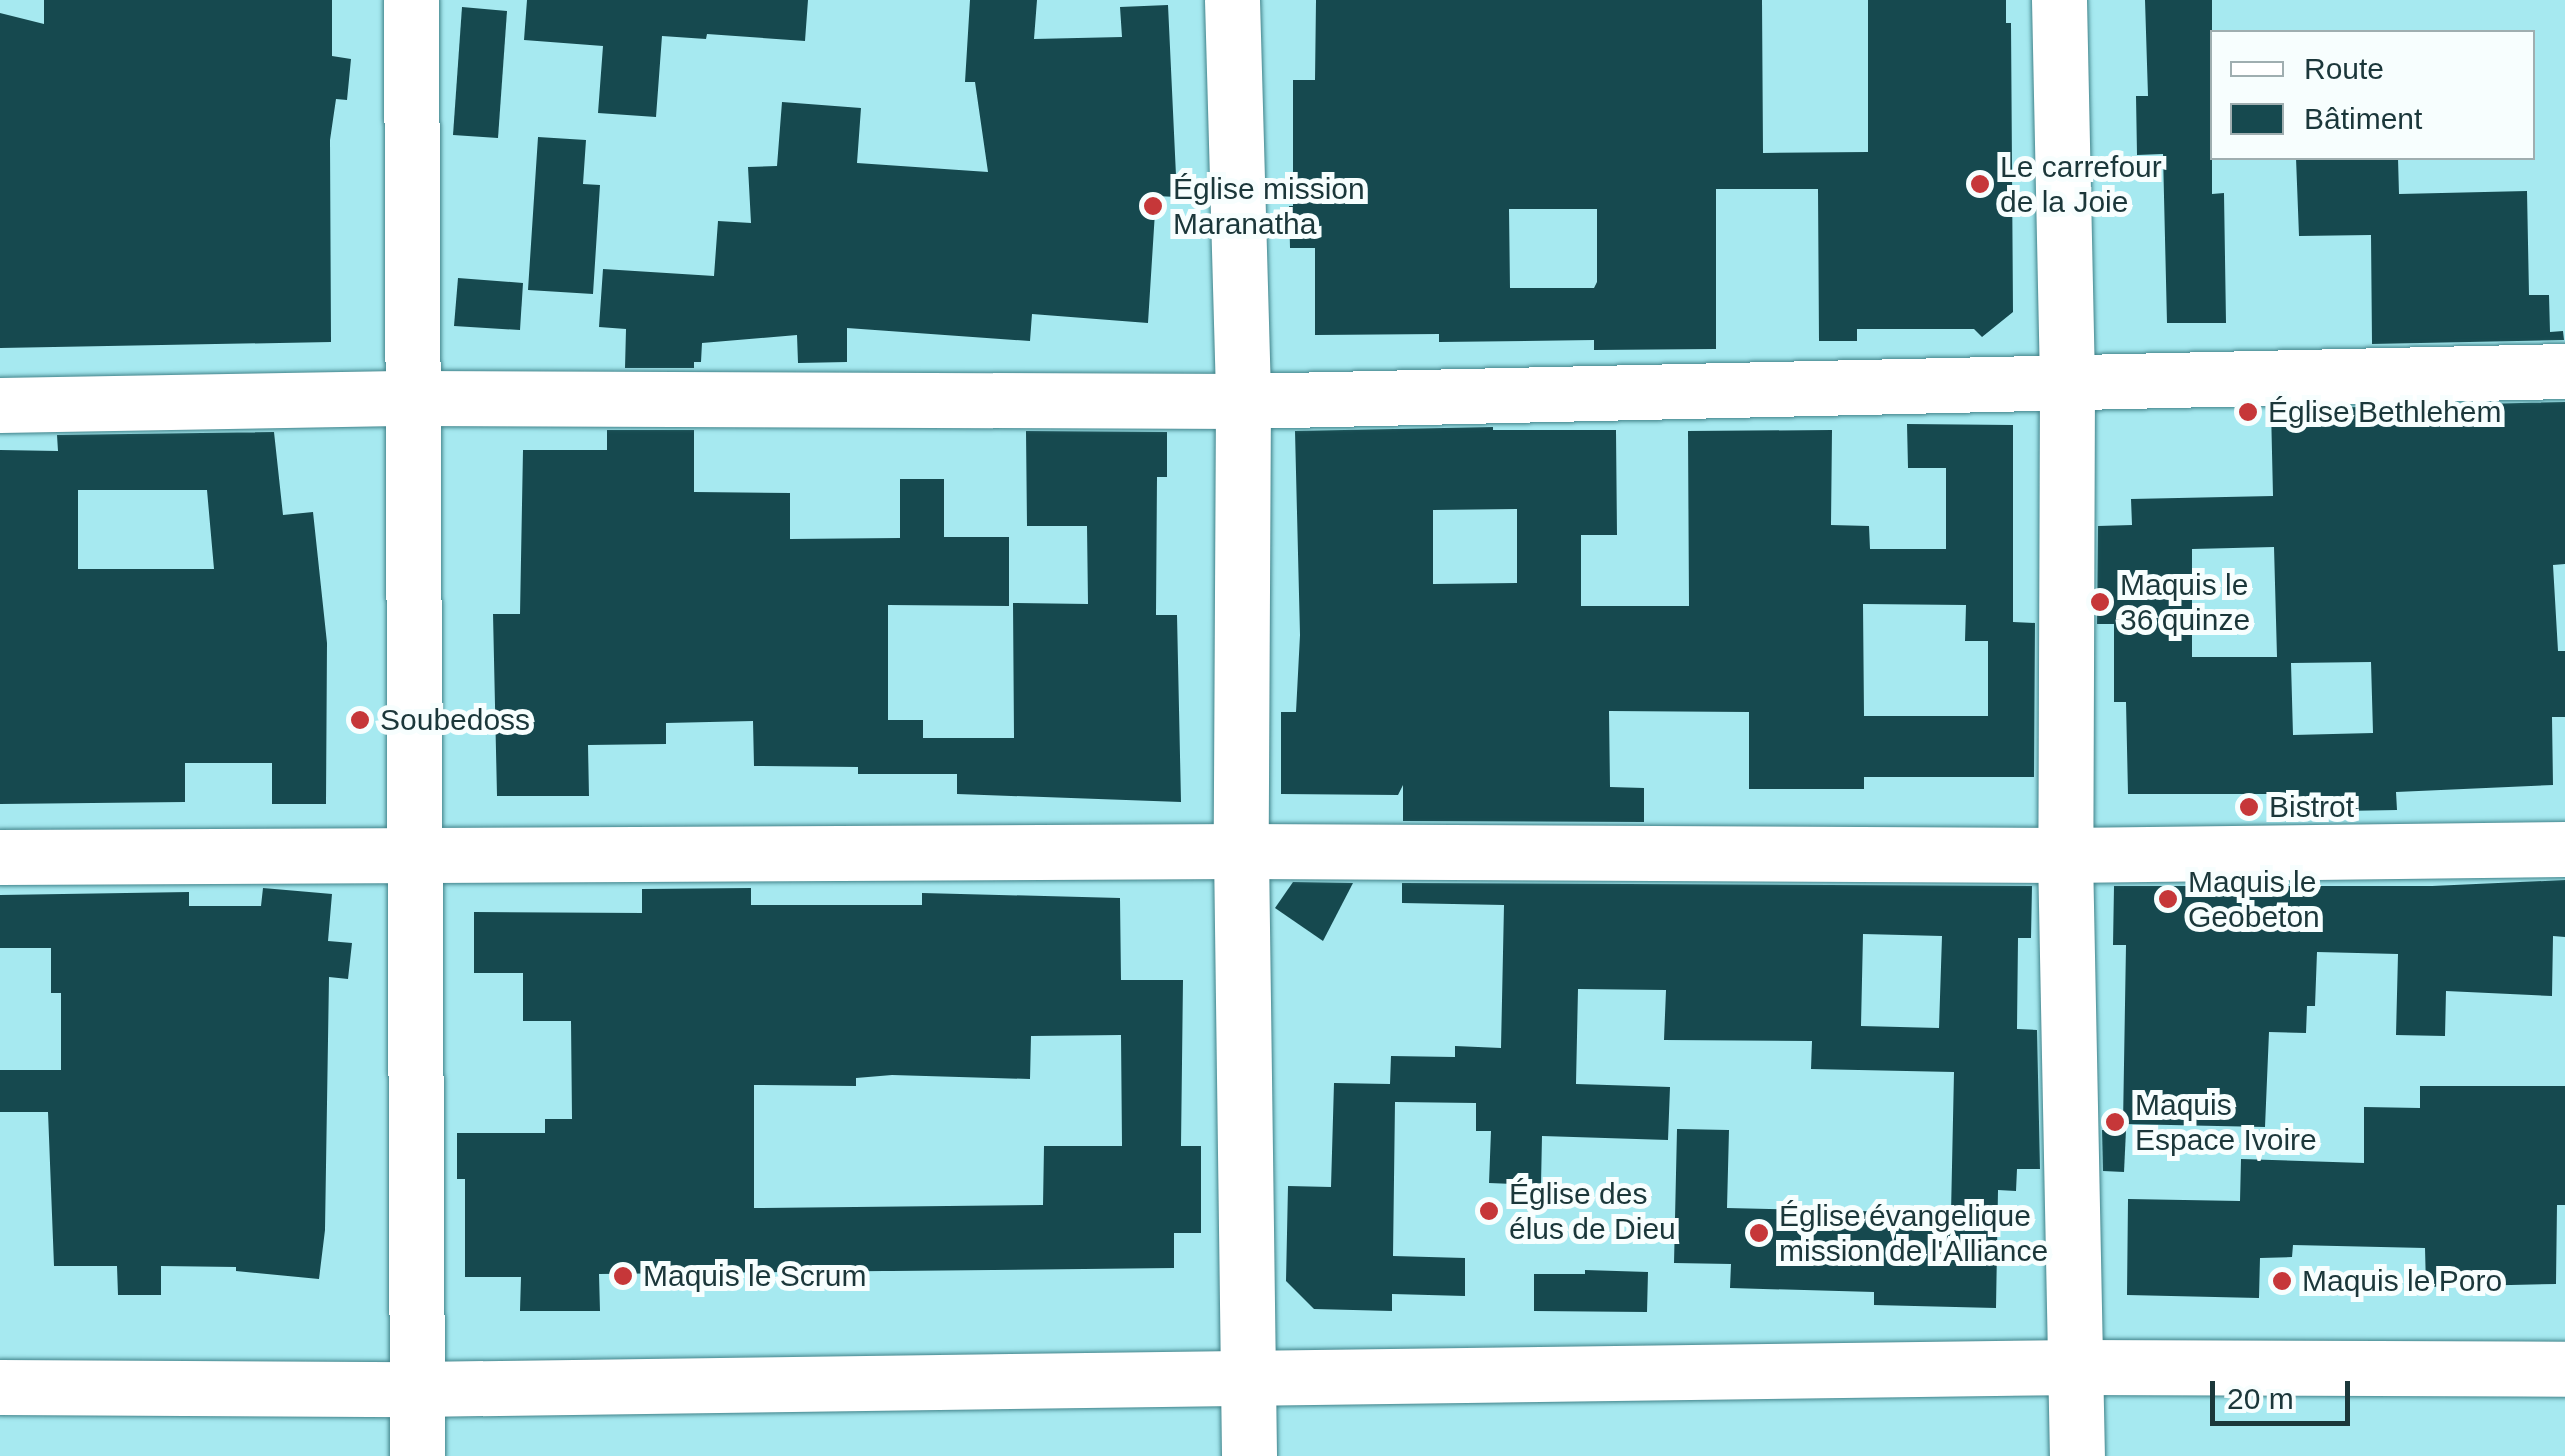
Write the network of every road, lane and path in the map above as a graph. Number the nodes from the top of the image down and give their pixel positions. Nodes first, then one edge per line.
1 (411, 0) edge
2 (1232, 0) edge
3 (2058, 0) edge
4 (2565, 371) edge
5 (2066, 385) junction
6 (413, 398) junction
7 (1242, 401) junction
8 (0, 405) edge
9 (2565, 849) edge
10 (1241, 851) junction
11 (415, 855) junction
12 (2065, 856) junction
13 (0, 857) edge
14 (2078, 1367) junction
15 (2565, 1369) edge
16 (1248, 1378) junction
17 (0, 1387) edge
18 (416, 1388) junction
19 (417, 1456) edge
20 (1249, 1456) edge
21 (2077, 1456) edge

1 - 6 street
2 - 7 street
3 - 5 street
4 - 5 street
5 - 7 street
5 - 12 street
6 - 7 street
6 - 8 street
6 - 11 street
7 - 10 street
9 - 12 street
10 - 11 street
10 - 12 street
10 - 16 street
11 - 13 street
11 - 18 street
12 - 14 street
14 - 15 street
14 - 16 street
14 - 21 street
16 - 18 street
16 - 20 street
17 - 18 street
18 - 19 street

